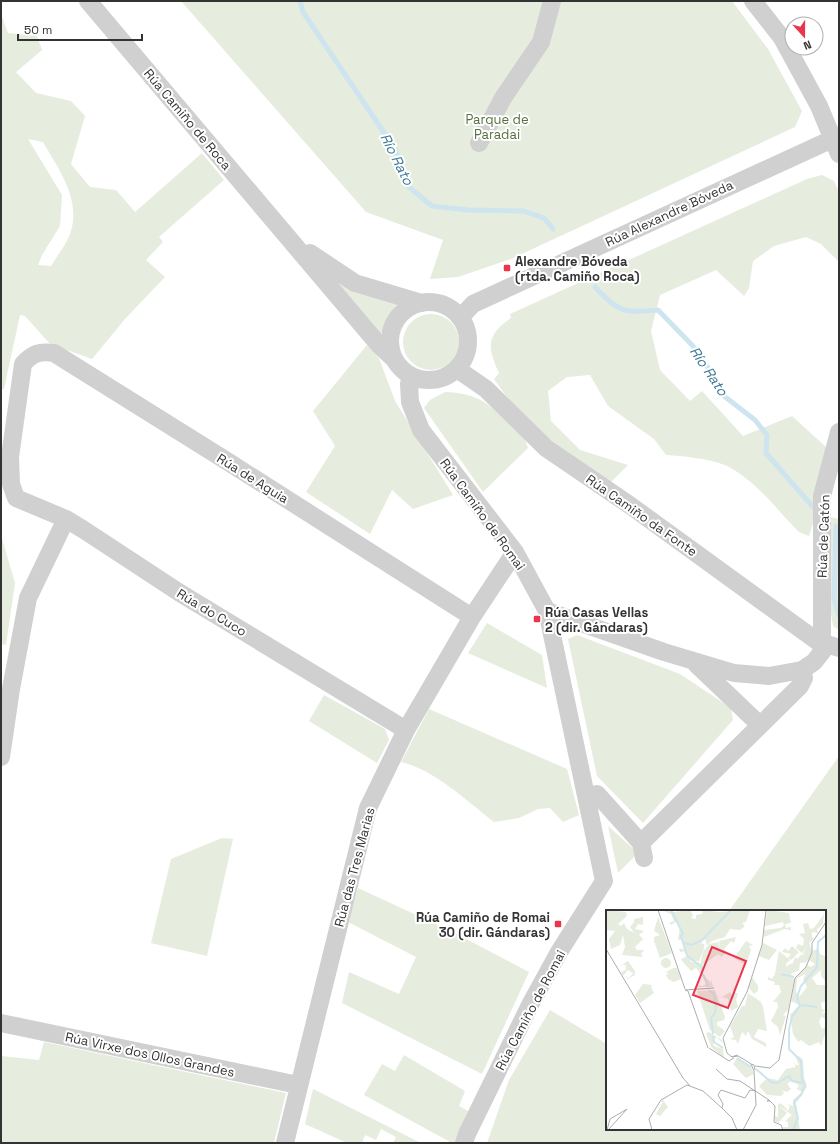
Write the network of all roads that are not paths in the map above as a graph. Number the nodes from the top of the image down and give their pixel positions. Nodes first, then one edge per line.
1 (88, 1) edge
2 (552, 1) edge
3 (753, 1) edge
4 (837, 143) edge
5 (479, 144) dead end
6 (289, 237) junction
7 (422, 303) junction
8 (460, 318) junction
9 (396, 360) junction
10 (457, 368) junction
11 (412, 376) junction
12 (839, 432) edge
13 (5, 457) edge
14 (66, 519) junction
15 (515, 552) junction
16 (547, 611) junction
17 (472, 617) junction
18 (830, 645) edge
19 (693, 661) junction
20 (802, 670) junction
21 (760, 725) junction
22 (406, 730) junction
23 (1, 757) edge
24 (586, 796) junction
25 (1, 1023) edge
26 (298, 1085) junction
27 (285, 1143) edge
28 (464, 1143) edge

1 - 6 street, Rúa Camiño de Roca
2 - 5 street
3 - 4 street
4 - 8 street, Rúa Alexandre Bóveda
6 - 7 street, Rúa Camiño de Roca
6 - 9 street, Rúa Camiño de Roca
7 - 8 street
7 - 9 street
8 - 10 street
9 - 11 street
10 - 11 street
10 - 18 street, Rúa Camiño da Fonte
11 - 15 street, Rúa Camiño de Romai
12 - 18 street, Rúa de Catón
13 - 14 street, Rúa do Cuco
13 - 17 street, Rúa de Aguia
14 - 22 street, Rúa do Cuco
14 - 23 street
15 - 16 street, Rúa Camiño de Romai
15 - 17 street, Rúa das Tres Marias
16 - 19 street
16 - 24 street, Rúa Camiño de Romai
17 - 22 street, Rúa das Tres Marias
18 - 20 street
19 - 20 street
19 - 21 street
20 - 21 street
21 - 24 street
22 - 26 street, Rúa das Tres Marias
24 - 28 street, Rúa Camiño de Romai
25 - 26 street, Rúa Virxe dos Ollos Grandes
26 - 27 street, Rúa das Tres Marias

